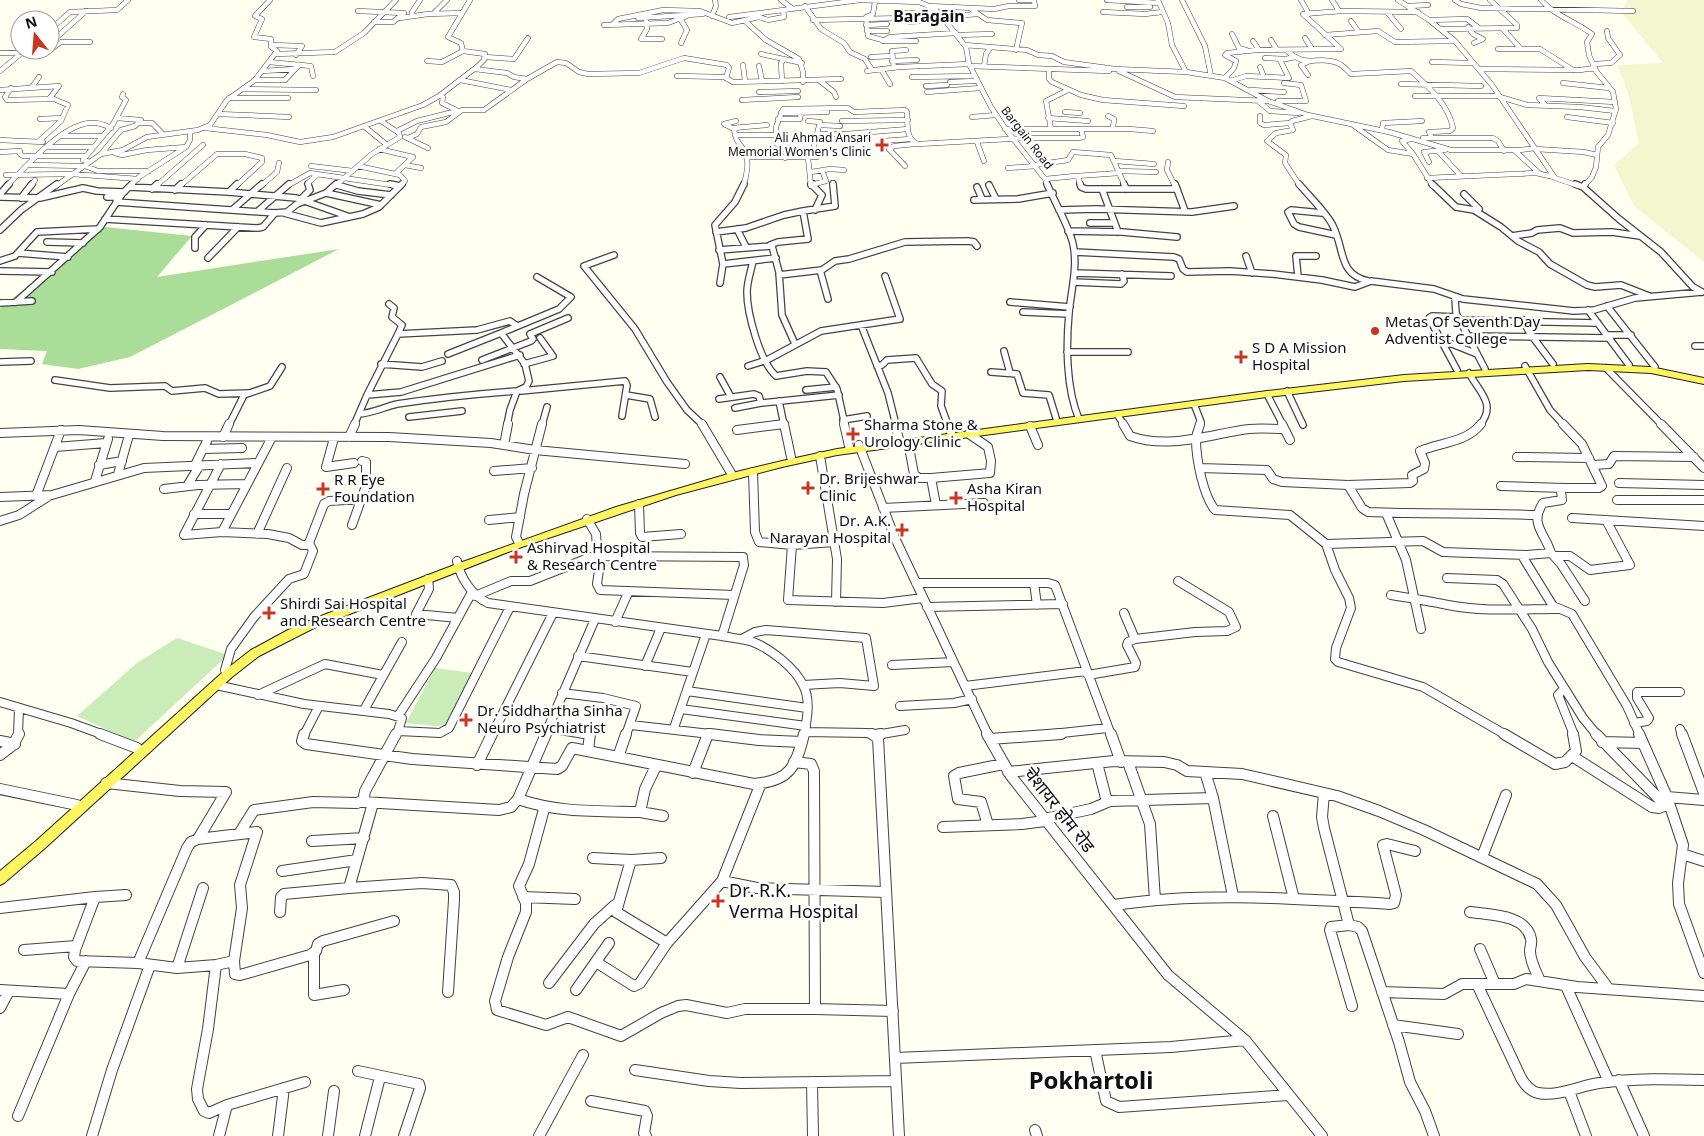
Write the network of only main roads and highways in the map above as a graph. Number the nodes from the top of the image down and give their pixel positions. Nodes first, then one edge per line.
1 (1525, 368) junction
2 (1704, 377) edge
3 (1704, 381) edge
4 (1078, 417) junction
5 (904, 440) junction
6 (857, 447) junction
7 (518, 540) junction
8 (421, 580) junction
9 (105, 783) junction
10 (0, 872) edge
11 (0, 879) edge

1 - 2 main road
1 - 3 main road
1 - 4 main road
1 - 4 main road
4 - 5 main road
4 - 5 main road
5 - 6 main road
6 - 7 main road
6 - 7 main road
7 - 8 main road
8 - 9 main road
8 - 9 main road
9 - 10 main road
9 - 11 main road

